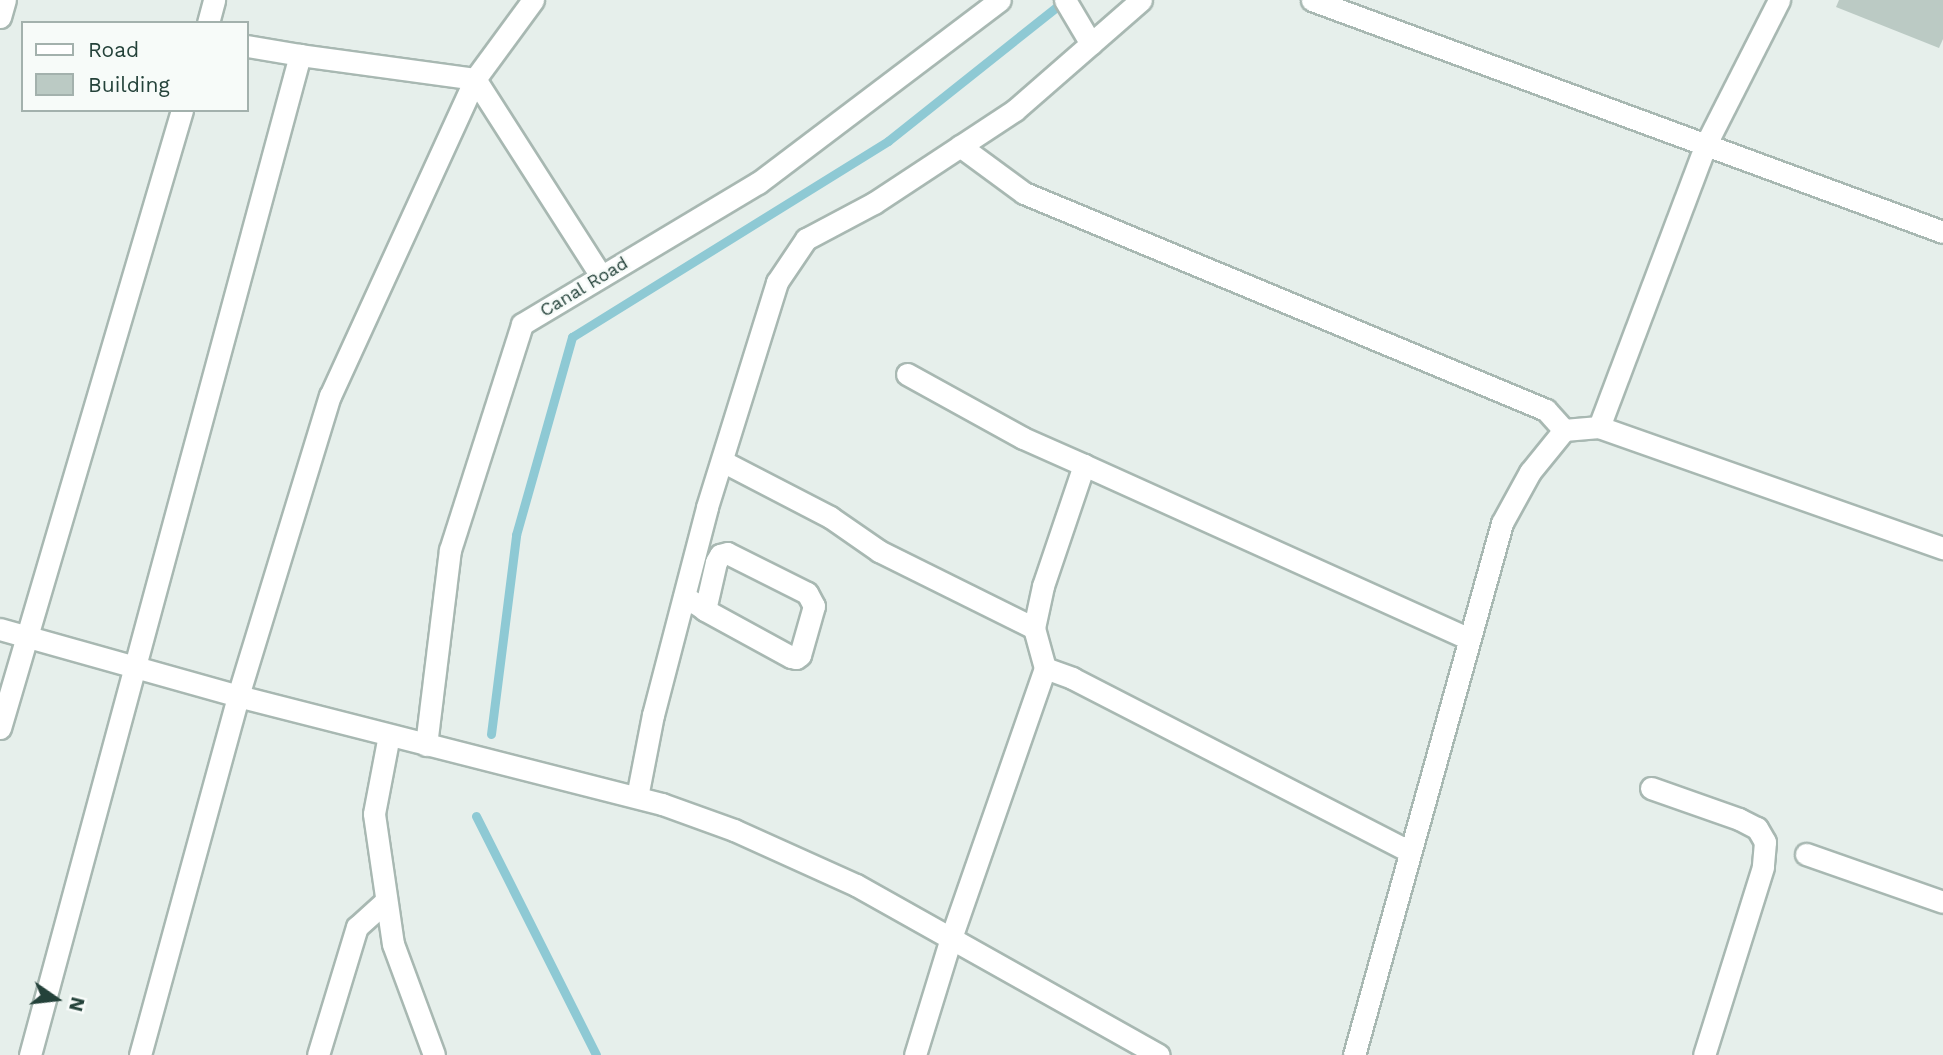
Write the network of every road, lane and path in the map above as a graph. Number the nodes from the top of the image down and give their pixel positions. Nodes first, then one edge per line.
1 (5, 0) edge
2 (214, 0) edge
3 (533, 0) edge
4 (1000, 0) edge
5 (1065, 0) edge
6 (1141, 0) edge
7 (1312, 0) edge
8 (1779, 0) edge
9 (0, 17) edge
10 (209, 21) edge
11 (1091, 44) junction
12 (248, 46) edge
13 (300, 55) junction
14 (475, 79) junction
15 (181, 112) edge
16 (960, 146) junction
17 (1705, 146) junction
18 (1943, 232) edge
19 (601, 276) junction
20 (906, 374) dead end
21 (1599, 427) junction
22 (1564, 430) junction
23 (722, 461) junction
24 (1084, 465) junction
25 (1943, 548) edge
26 (684, 597) junction
27 (705, 610) junction
28 (1034, 628) junction
29 (0, 629) edge
30 (26, 635) junction
31 (1469, 639) junction
32 (136, 667) junction
33 (1045, 668) junction
34 (239, 696) junction
35 (0, 728) edge
36 (389, 735) junction
37 (426, 745) junction
38 (1651, 788) dead end
39 (637, 797) junction
40 (1409, 851) junction
41 (1806, 855) dead end
42 (386, 901) junction
43 (1943, 902) edge
44 (951, 938) junction
45 (30, 1055) edge
46 (140, 1055) edge
47 (318, 1055) edge
48 (434, 1055) edge
49 (915, 1055) edge
50 (1158, 1055) edge
51 (1354, 1055) edge
52 (1704, 1055) edge

1 - 9 street
2 - 10 street
3 - 14 street
4 - 19 street, Canal Road
5 - 11 street
6 - 11 street
7 - 17 street
8 - 17 street
11 - 16 street
12 - 13 street
13 - 14 street
13 - 32 street
14 - 19 street
14 - 34 street
15 - 30 street
16 - 22 street
16 - 23 street
17 - 18 street
17 - 21 street
19 - 37 street, Canal Road
20 - 24 street
21 - 22 street
21 - 25 street
22 - 31 street
23 - 26 street
23 - 28 street
24 - 28 street
24 - 31 street
26 - 27 street
26 - 39 street
27 - 27 street
28 - 33 street
29 - 30 street
30 - 32 street
30 - 35 street
31 - 40 street
32 - 34 street
32 - 45 street
33 - 40 street
33 - 44 street
34 - 36 street
34 - 46 street
36 - 37 street
36 - 42 street
37 - 39 street
38 - 52 street
39 - 44 street
40 - 51 street
41 - 43 street
42 - 47 street
42 - 48 street
44 - 49 street
44 - 50 street

